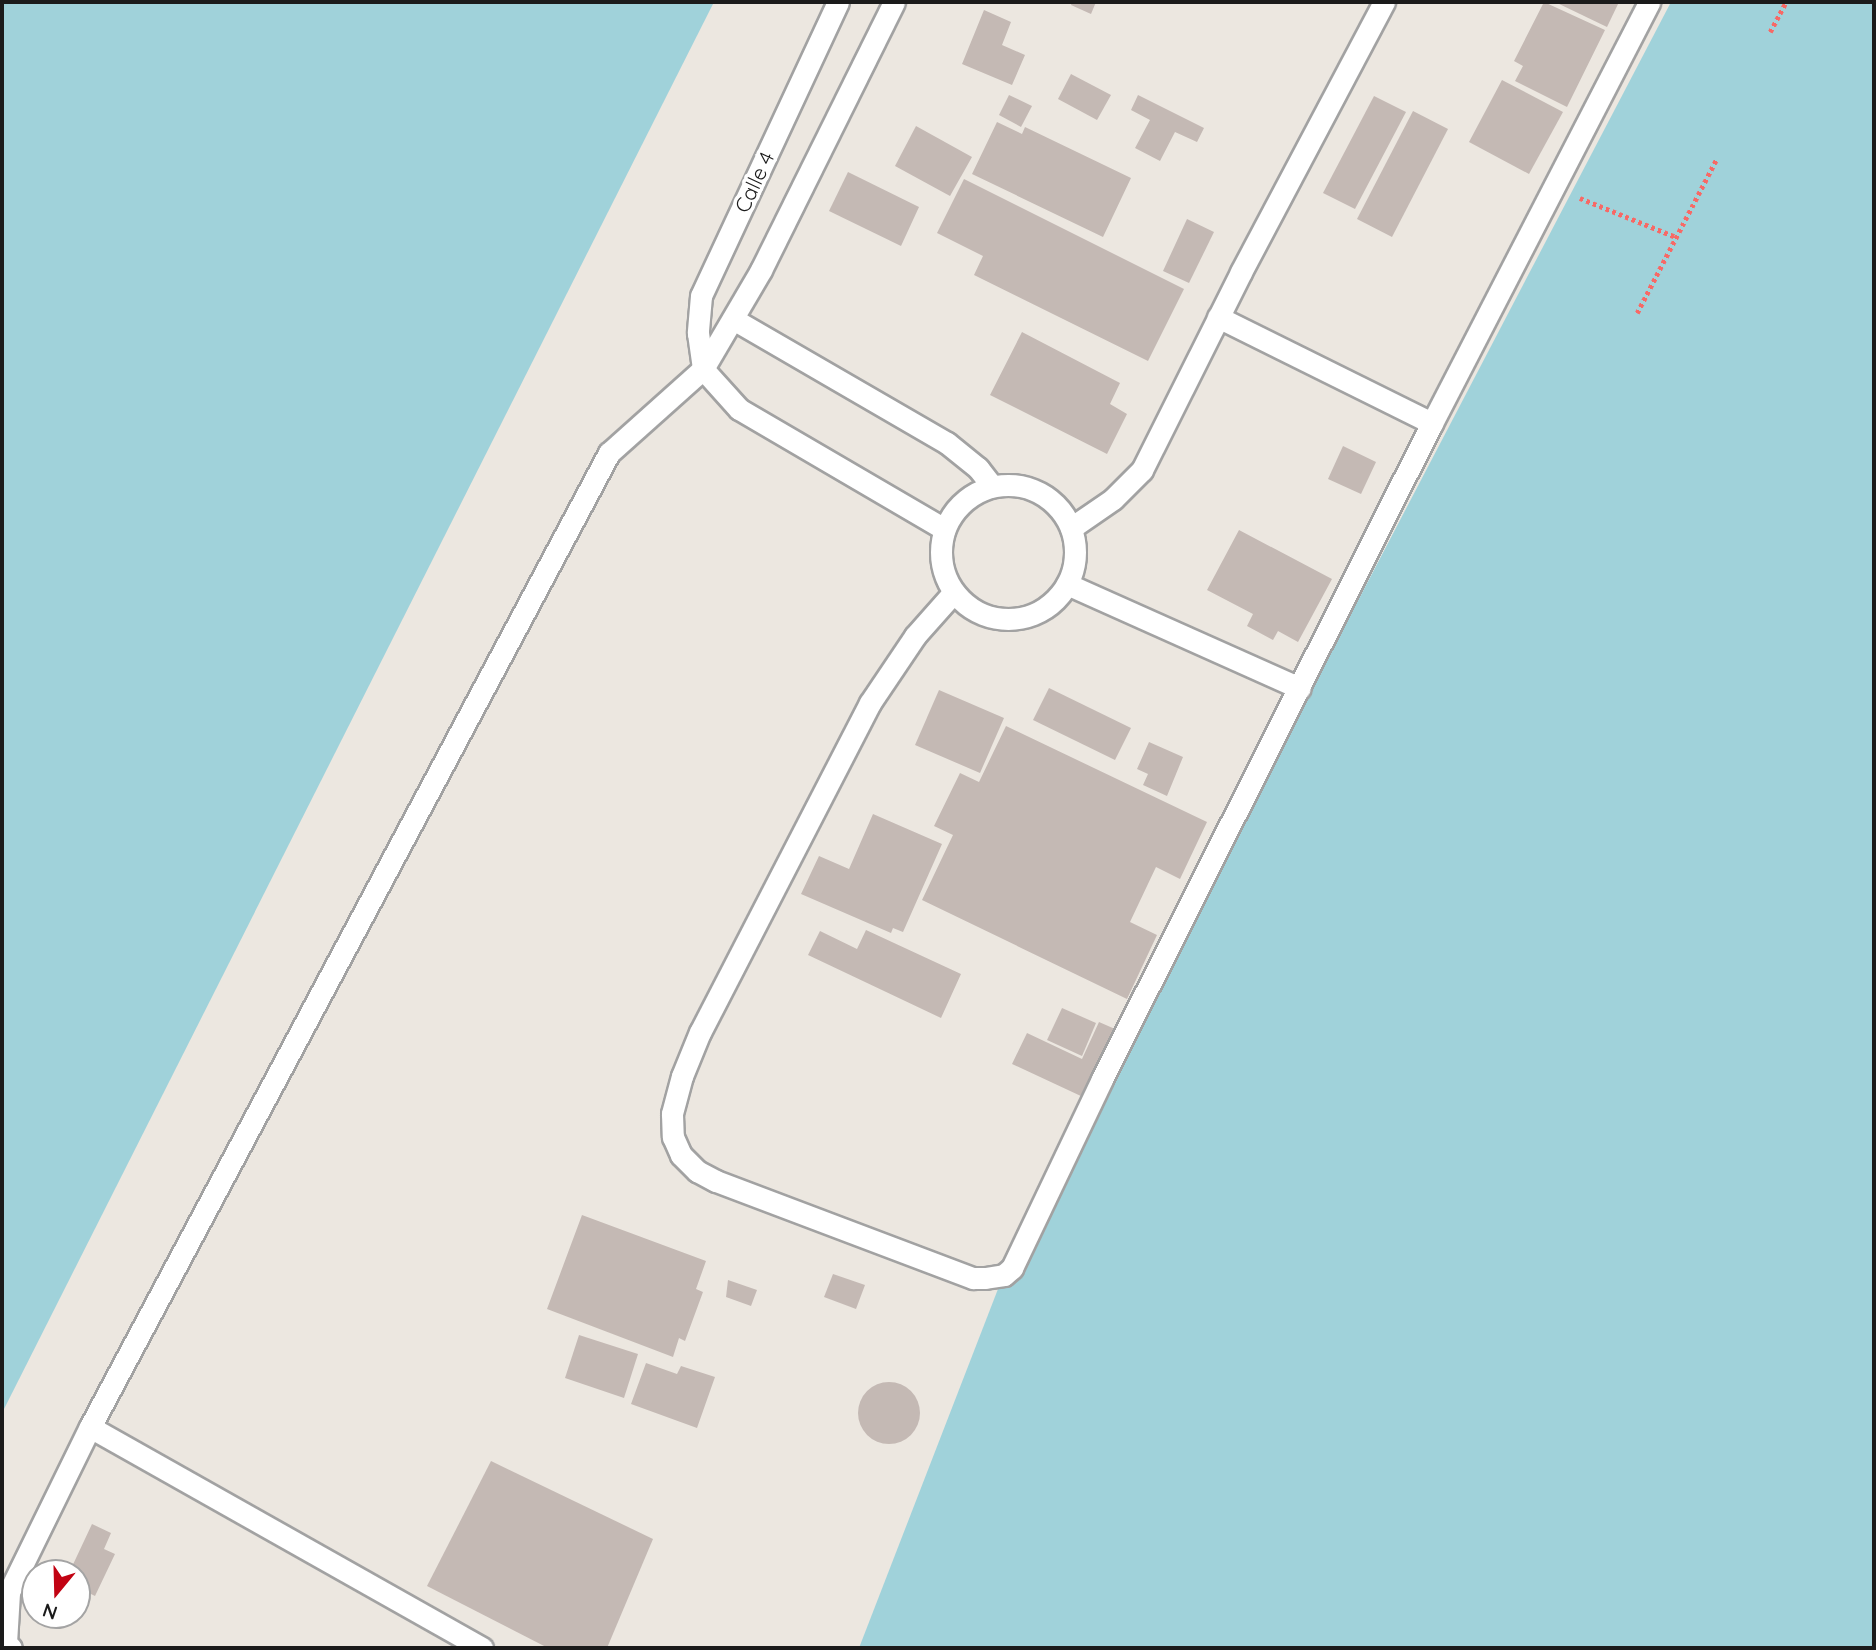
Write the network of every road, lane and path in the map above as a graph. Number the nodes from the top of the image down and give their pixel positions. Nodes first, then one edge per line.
1 (838, 2) edge
2 (894, 2) edge
3 (1384, 2) edge
4 (1649, 2) edge
5 (1786, 2) edge
6 (1770, 32) dead end
7 (1716, 160) dead end
8 (1575, 196) dead end
9 (1676, 237) junction
10 (1637, 313) dead end
11 (1218, 317) junction
12 (733, 318) junction
13 (704, 369) junction
14 (1432, 423) junction
15 (992, 486) junction
16 (1071, 528) junction
17 (944, 529) junction
18 (1067, 584) junction
19 (954, 592) junction
20 (1300, 688) junction
21 (90, 1427) junction
22 (7, 1647) edge
23 (482, 1648) edge

1 - 13 lane, Calle 4
2 - 12 lane
3 - 11 lane
4 - 14 lane
5 - 6 path
7 - 9 path
8 - 9 path
9 - 10 path
11 - 14 lane
11 - 16 lane
12 - 13 lane
12 - 15 lane
13 - 17 lane
13 - 21 lane
14 - 20 lane
15 - 16 lane
15 - 17 lane
16 - 18 lane
17 - 19 lane
18 - 19 lane
18 - 20 lane
19 - 20 lane
21 - 22 lane
21 - 23 lane

